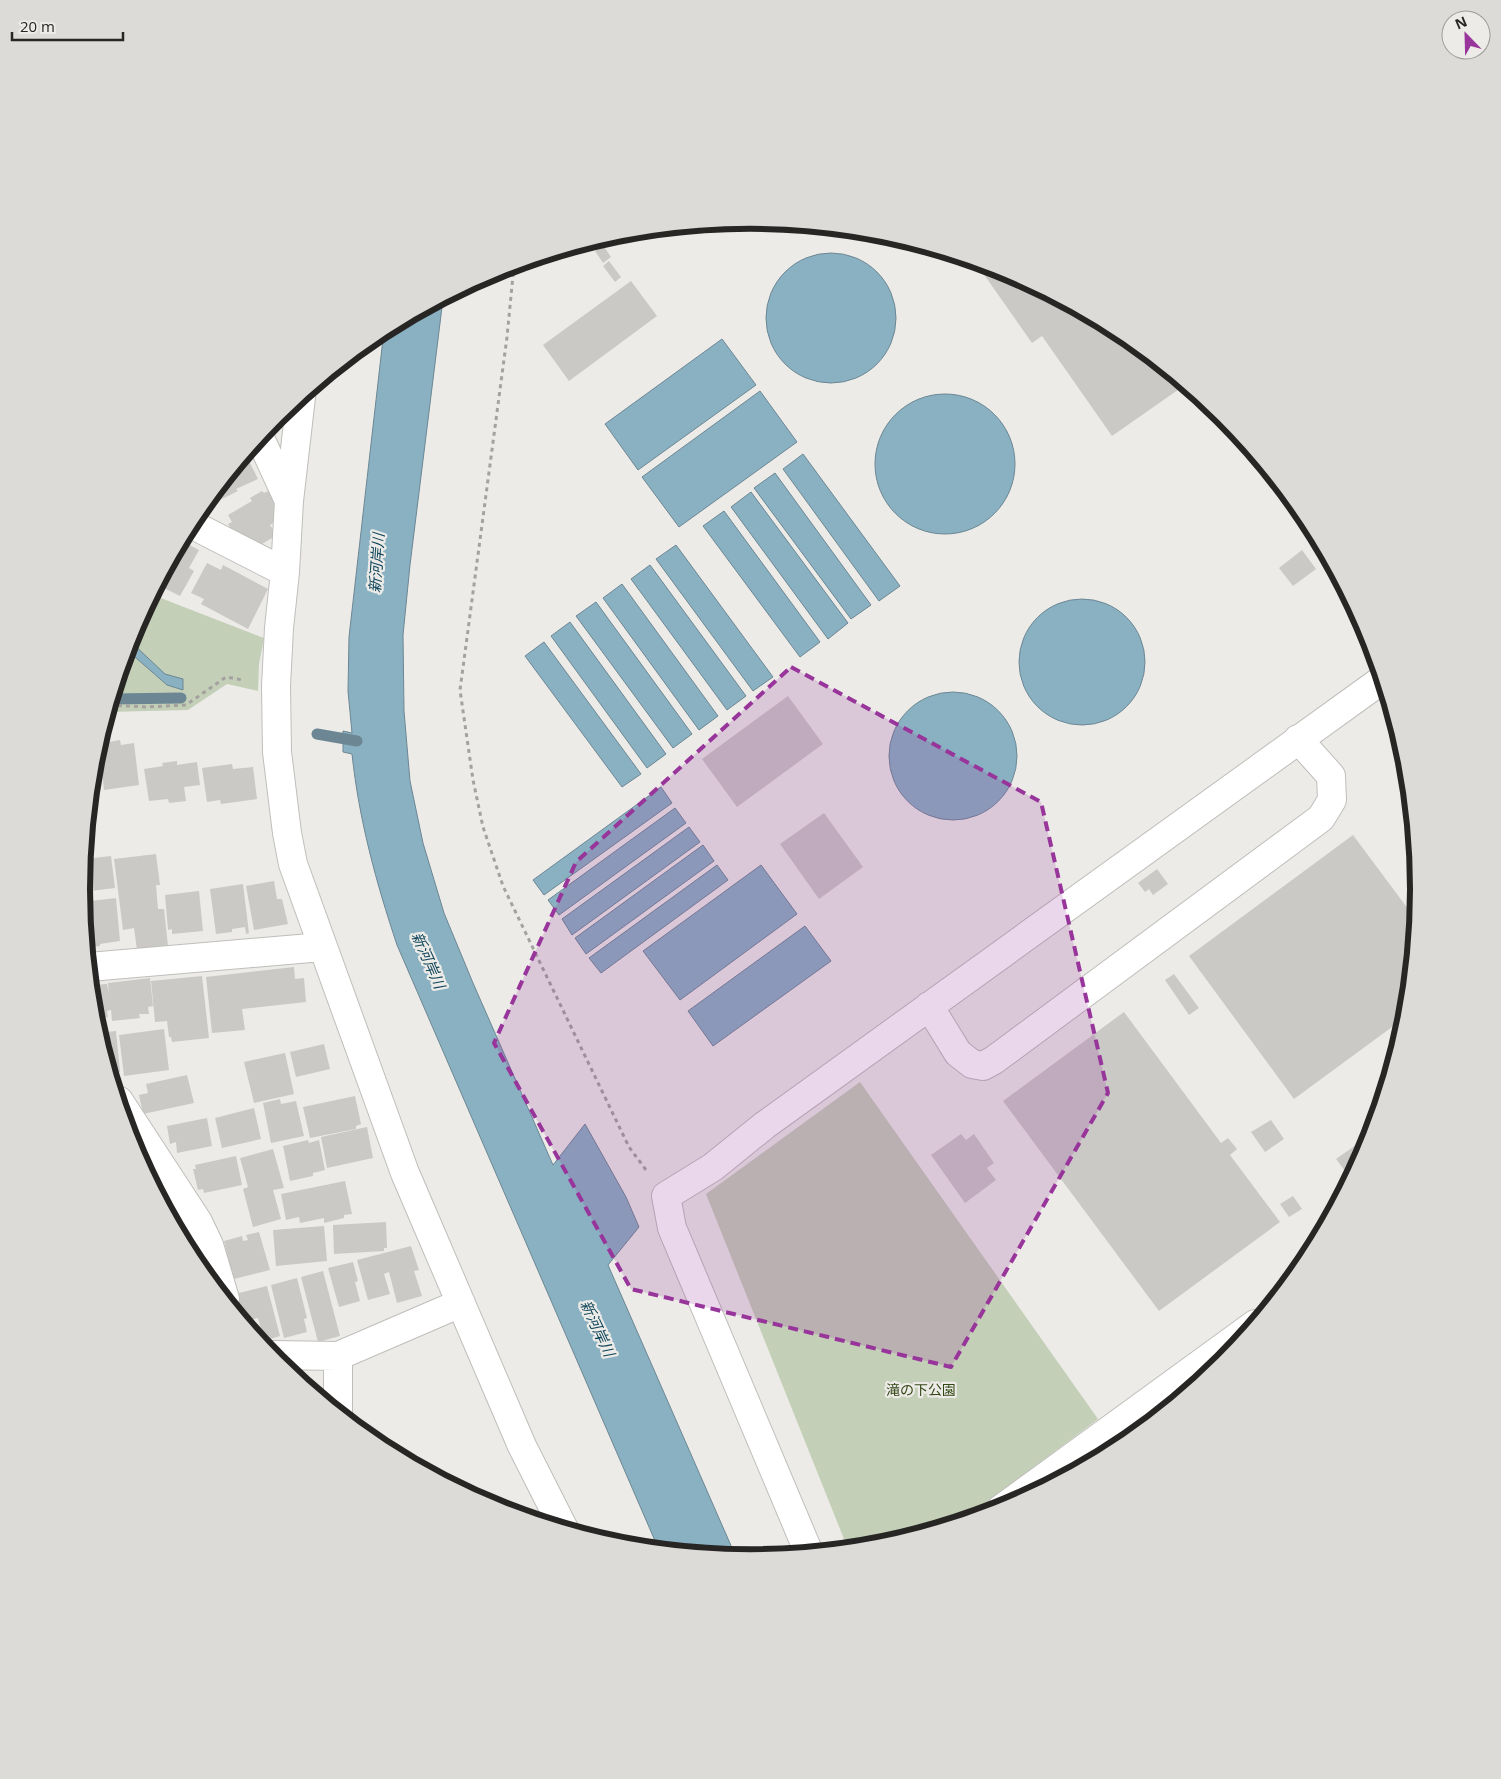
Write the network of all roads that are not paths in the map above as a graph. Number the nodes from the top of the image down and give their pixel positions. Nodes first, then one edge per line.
1 (300, 407) edge
2 (263, 444) edge
3 (289, 501) junction
4 (198, 528) edge
5 (285, 572) junction
6 (1377, 682) edge
7 (1298, 739) junction
8 (322, 946) junction
9 (95, 966) edge
10 (929, 1006) junction
11 (137, 1135) edge
12 (186, 1222) edge
13 (220, 1284) edge
14 (461, 1303) junction
15 (1234, 1339) edge
16 (281, 1355) edge
17 (338, 1356) junction
18 (338, 1406) edge
19 (1033, 1486) edge
20 (560, 1521) edge
21 (806, 1548) edge

1 - 3 street
2 - 3 street
3 - 5 street
4 - 5 street
5 - 8 street
6 - 7 street
7 - 10 street
7 - 10 street
8 - 9 street
8 - 14 street
10 - 21 street
11 - 12 street
12 - 13 street
14 - 17 street
14 - 20 street
15 - 19 street
16 - 17 street
17 - 18 street

